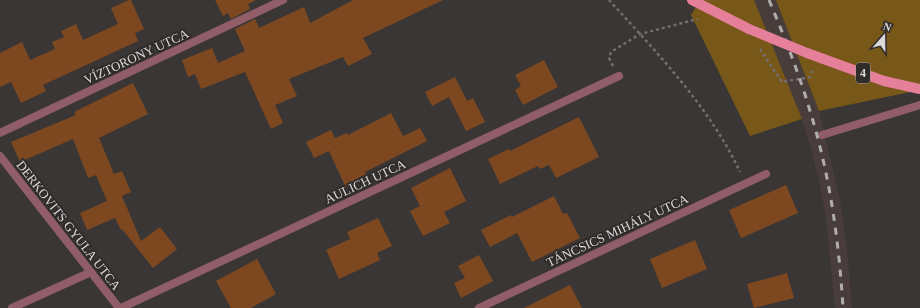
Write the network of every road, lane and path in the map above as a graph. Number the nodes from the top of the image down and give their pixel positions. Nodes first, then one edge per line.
1 (283, 0) edge
2 (609, 0) edge
3 (692, 0) edge
4 (640, 34) junction
5 (620, 76) joint
6 (920, 89) edge
7 (920, 105) edge
8 (0, 133) edge
9 (822, 135) dead end
10 (0, 156) edge
11 (766, 174) dead end
12 (745, 184) junction
13 (91, 272) junction
14 (12, 308) edge
15 (120, 308) edge
16 (479, 308) edge

1 - 8 street, VÍZTORONY UTCA
2 - 4 path
3 - 6 main road, 4, bridge
4 - 5 path
4 - 12 path
5 - 15 street, AULICH UTCA
7 - 9 street
10 - 13 street, DERKOVITS GYULA UTCA
11 - 12 street, TÁNCSICS MIHÁLY UTCA
12 - 16 street, TÁNCSICS MIHÁLY UTCA
13 - 14 street
13 - 15 street, DERKOVITS GYULA UTCA

